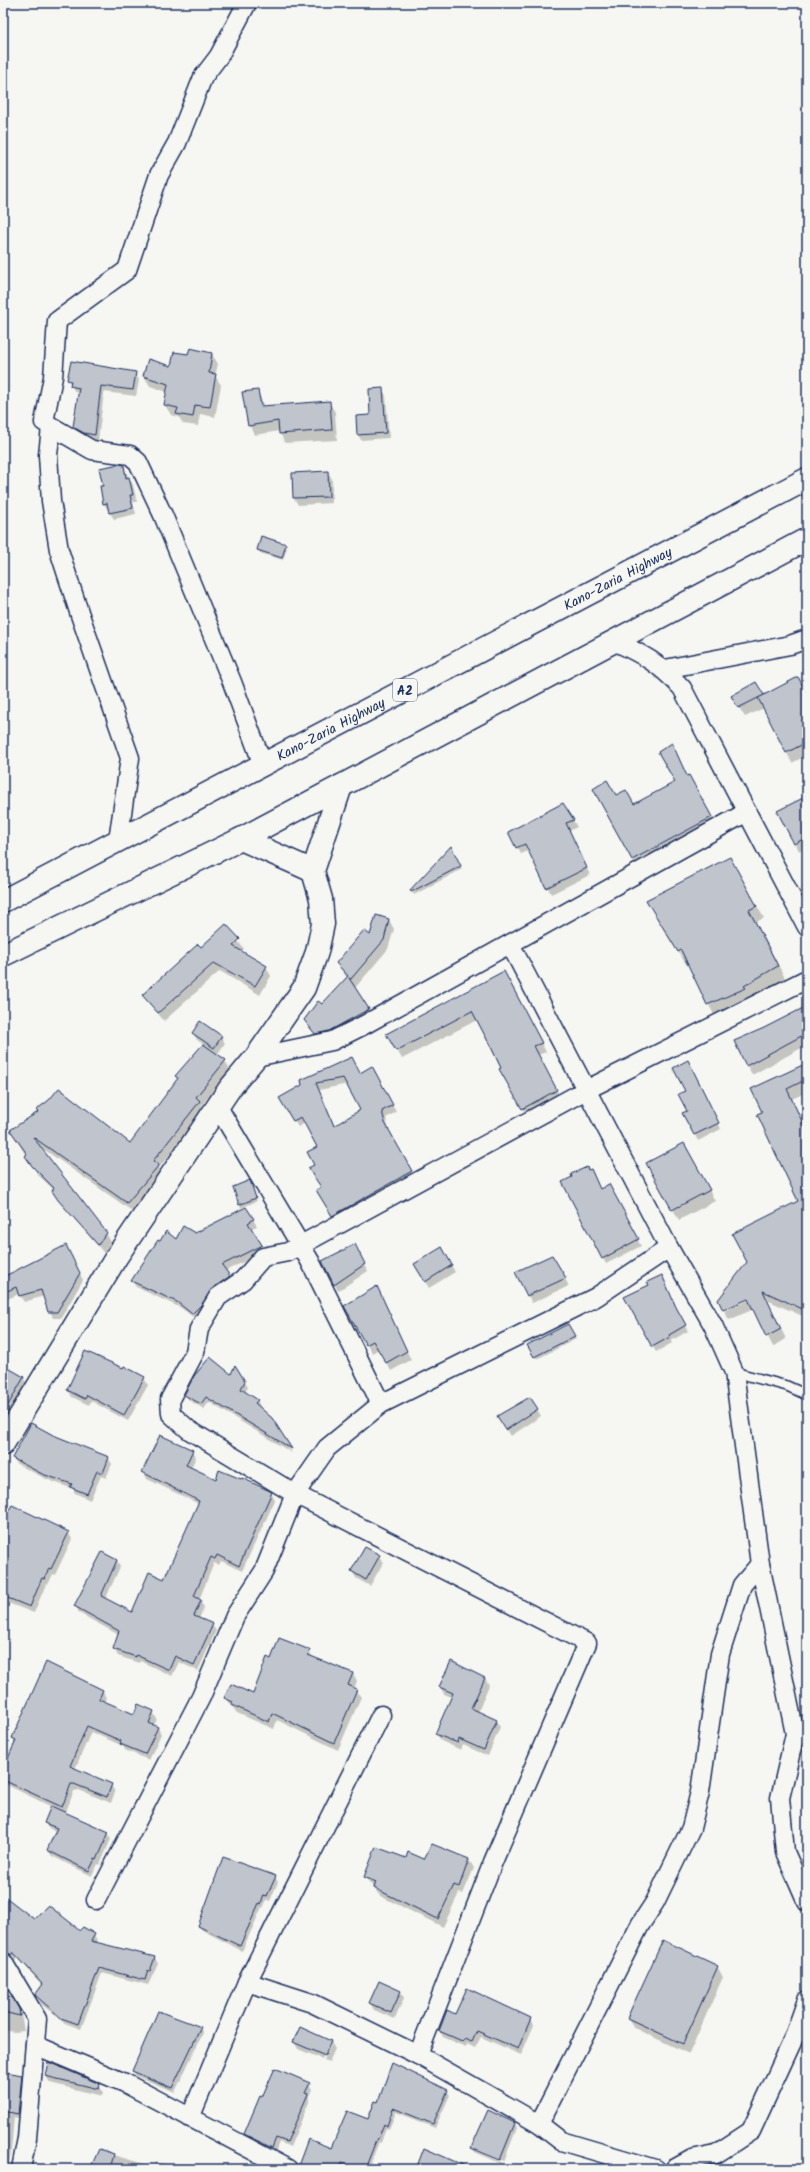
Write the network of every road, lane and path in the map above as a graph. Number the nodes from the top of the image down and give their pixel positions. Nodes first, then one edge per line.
1 (247, 3) edge
2 (51, 427) junction
3 (807, 479) edge
4 (807, 539) edge
5 (807, 639) edge
6 (614, 641) junction
7 (665, 669) junction
8 (263, 765) junction
9 (341, 786) junction
10 (747, 812) junction
11 (241, 839) junction
12 (118, 841) junction
13 (313, 871) junction
14 (3, 901) edge
15 (807, 927) edge
16 (510, 944) junction
17 (4, 951) edge
18 (807, 979) edge
19 (256, 1057) junction
20 (586, 1090) junction
21 (218, 1107) junction
22 (300, 1245) junction
23 (669, 1248) junction
24 (734, 1372) junction
25 (807, 1395) edge
26 (381, 1404) junction
27 (3, 1444) edge
28 (295, 1494) junction
29 (760, 1564) junction
30 (381, 1715) dead end
31 (96, 1900) dead end
32 (807, 1902) edge
33 (3, 1962) edge
34 (248, 1982) junction
35 (807, 2000) edge
36 (35, 2045) junction
37 (418, 2055) junction
38 (190, 2118) junction
39 (539, 2124) junction
40 (21, 2169) edge
41 (288, 2169) edge
42 (656, 2169) edge
43 (674, 2169) edge

1 - 2 street
2 - 8 street
2 - 12 street
3 - 8 main road, Kano-Zaria Highway / A2
4 - 6 main road
5 - 7 street
6 - 7 street
6 - 9 main road
7 - 10 street
8 - 12 main road, Kano-Zaria Highway / A2
9 - 11 main road
9 - 13 main road
10 - 15 street
10 - 16 street
11 - 13 main road
11 - 17 main road
12 - 14 main road, Kano-Zaria Highway / A2
13 - 19 main road
16 - 19 street
16 - 20 street
18 - 20 street
19 - 21 main road
20 - 22 street
20 - 23 street
21 - 22 street
21 - 27 main road
22 - 26 street
22 - 28 street
23 - 24 street
23 - 26 street
24 - 25 lane
24 - 29 street
26 - 28 street
28 - 31 street
28 - 37 street
29 - 32 street
29 - 39 street
30 - 34 street
33 - 36 street
34 - 37 street
34 - 38 street
35 - 43 street
36 - 38 street
36 - 40 street
37 - 39 street
38 - 41 street
39 - 42 street

